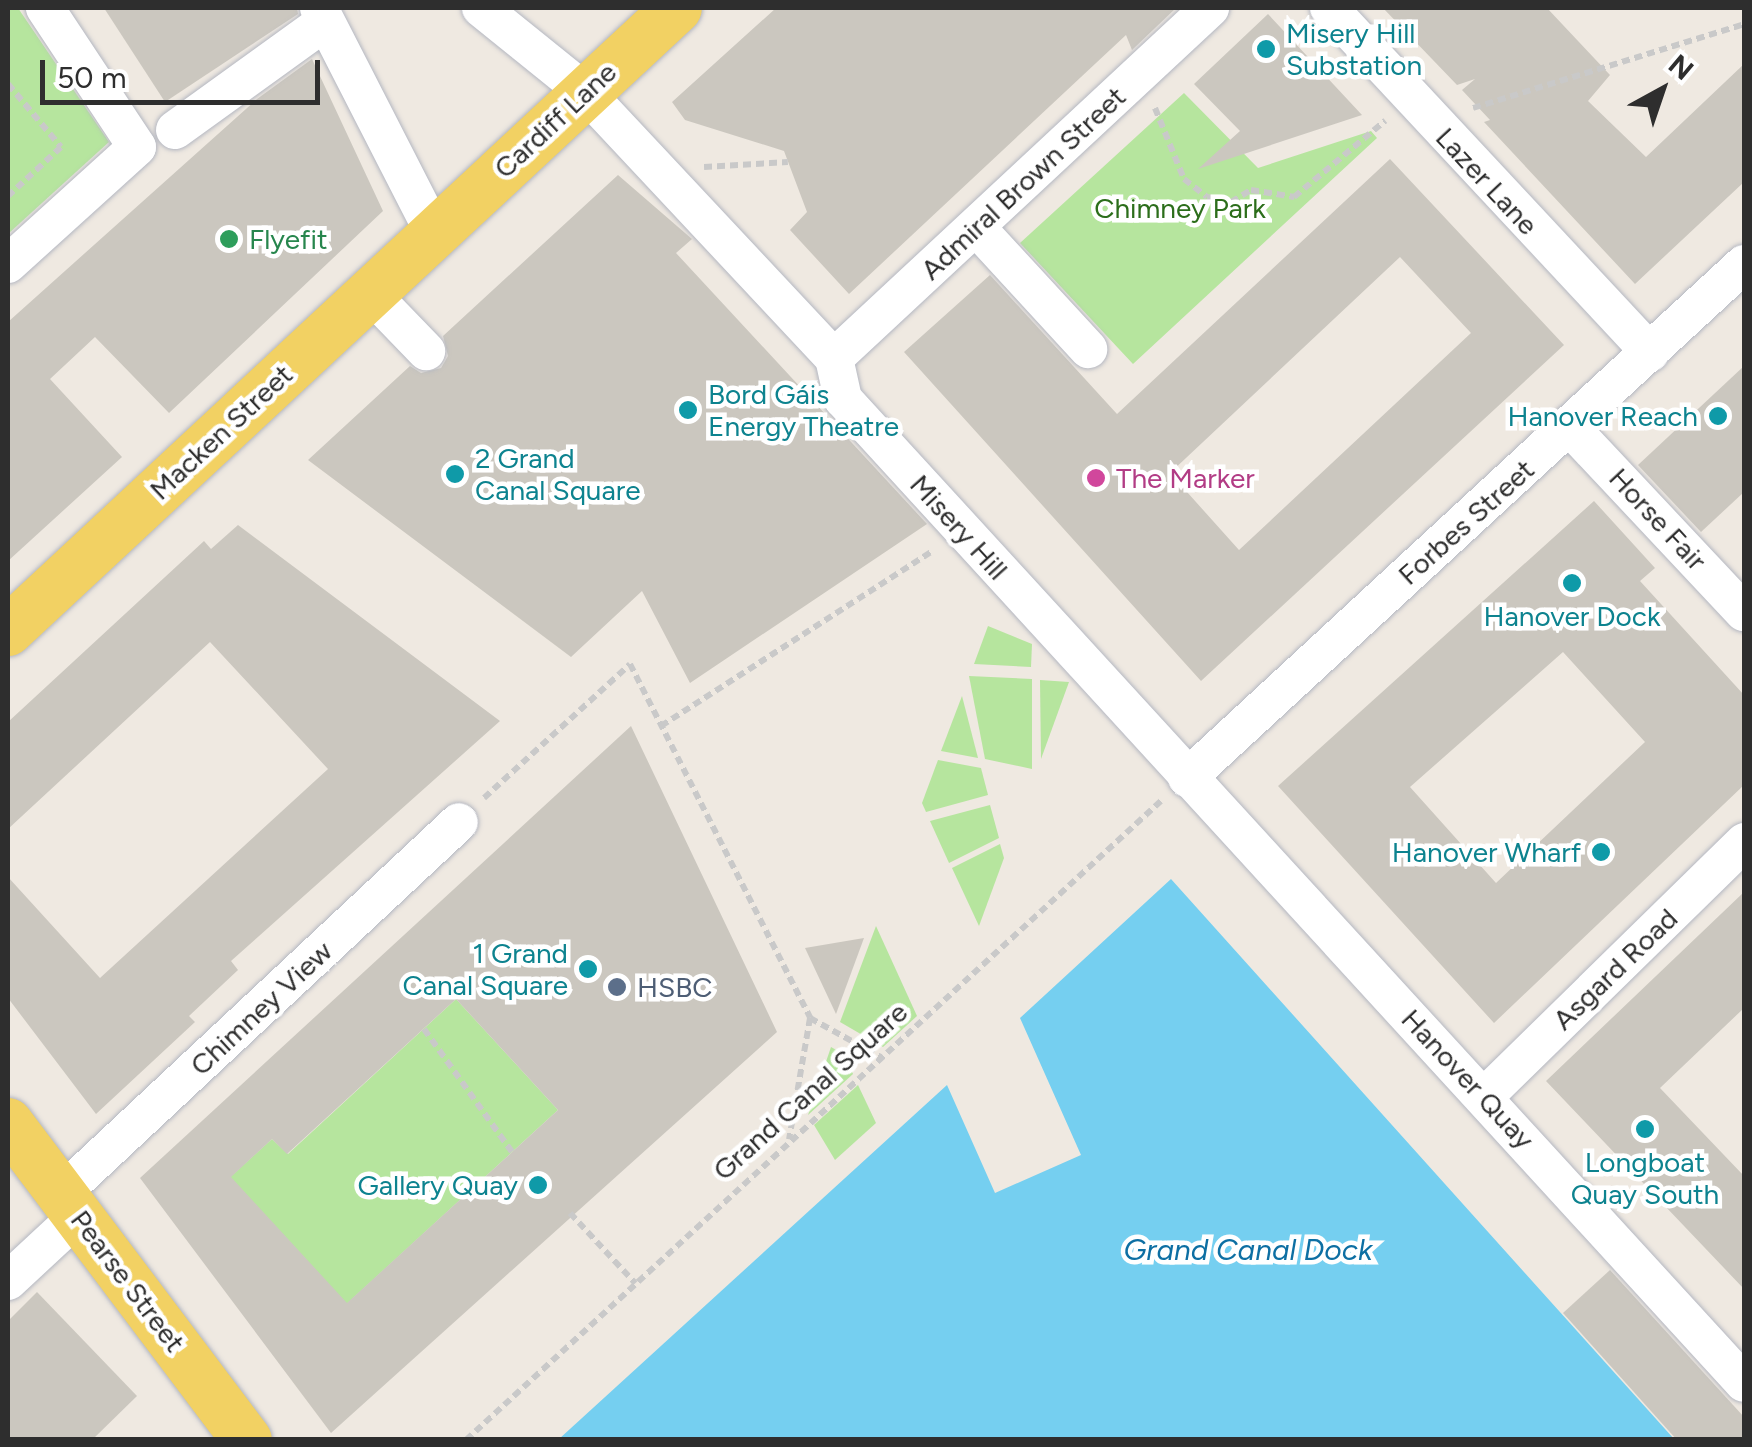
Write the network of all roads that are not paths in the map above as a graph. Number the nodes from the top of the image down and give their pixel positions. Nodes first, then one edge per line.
1 (45, 8) edge
2 (482, 8) edge
3 (677, 8) edge
4 (1210, 8) edge
5 (1329, 8) edge
6 (322, 15) edge
7 (585, 92) junction
8 (175, 130) dead end
9 (976, 227) junction
10 (434, 234) junction
11 (8, 264) edge
12 (1744, 264) edge
13 (370, 293) junction
14 (1088, 349) dead end
15 (426, 351) dead end
16 (1650, 352) junction
17 (834, 358) junction
18 (1570, 426) junction
19 (1744, 612) edge
20 (8, 630) edge
21 (1187, 778) junction
22 (458, 822) road end
23 (1739, 858) edge
24 (1486, 1096) junction
25 (8, 1123) edge
26 (71, 1204) junction
27 (8, 1281) edge
28 (1743, 1377) edge
29 (247, 1440) edge

1 - 11 street
2 - 7 street, Misery Hill
3 - 7 main road, Cardiff Lane
4 - 9 street, Admiral Brown Street
5 - 16 street, Lazer Lane
6 - 8 street
6 - 10 street
7 - 10 main road, Cardiff Lane
7 - 17 street, Misery Hill
9 - 14 street
9 - 17 street, Admiral Brown Street
10 - 13 main road, Macken Street
12 - 16 street, Forbes Street
13 - 15 street
13 - 20 main road, Macken Street
16 - 18 street, Forbes Street
17 - 21 street, Misery Hill
18 - 19 street, Horse Fair
18 - 21 street, Forbes Street
21 - 24 street, Hanover Quay
22 - 26 street, Chimney View
23 - 24 street, Asgard Road
24 - 28 street, Hanover Quay
25 - 26 main road, Pearse Street
26 - 27 street, Chimney View
26 - 29 main road, Pearse Street

